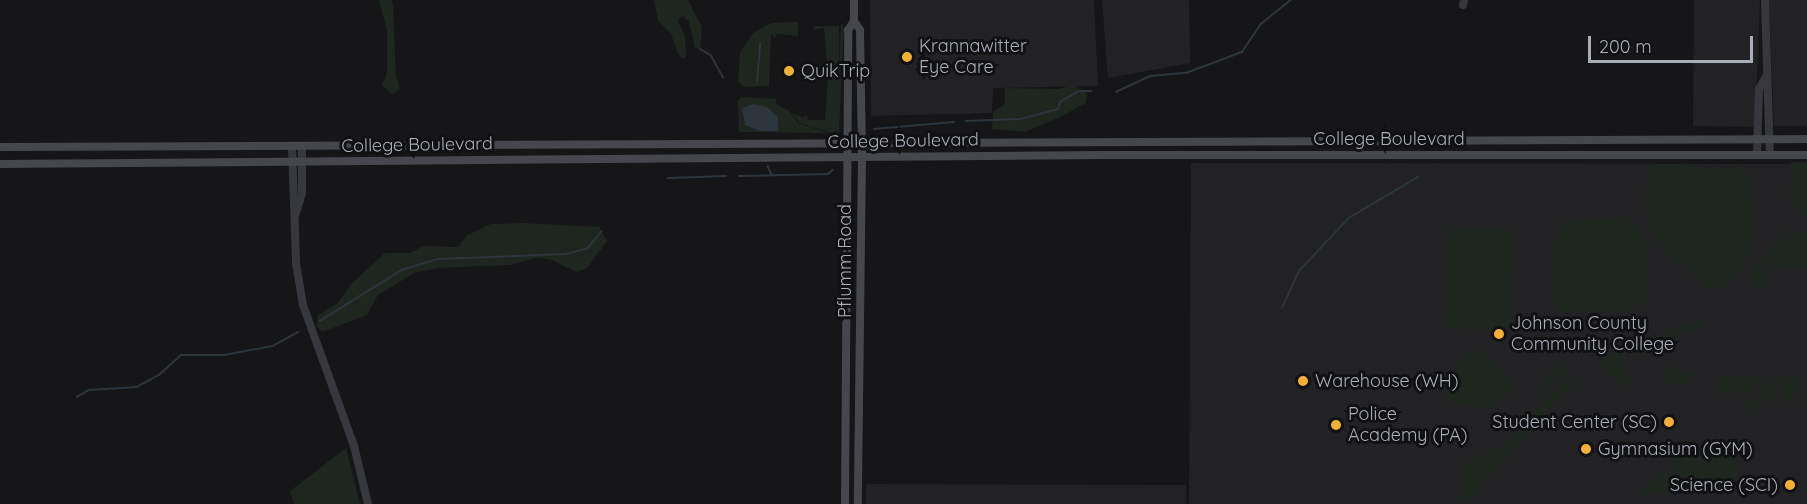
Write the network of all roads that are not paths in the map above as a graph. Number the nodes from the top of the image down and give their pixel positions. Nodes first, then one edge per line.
1 (854, 0) edge
2 (1765, 0) edge
3 (854, 21) junction
4 (1766, 78) junction
5 (1770, 139) junction
6 (1807, 139) edge
7 (1757, 140) junction
8 (849, 141) junction
9 (861, 141) junction
10 (292, 146) junction
11 (302, 146) junction
12 (0, 147) edge
13 (1757, 155) junction
14 (1770, 155) junction
15 (1807, 155) edge
16 (849, 158) junction
17 (862, 158) junction
18 (292, 162) junction
19 (302, 162) junction
20 (0, 164) edge
21 (295, 217) junction
22 (368, 504) edge
23 (845, 504) edge
24 (858, 504) edge

1 - 3 main road, Pflumm Road
2 - 4 street
3 - 8 main road, Pflumm Road
3 - 9 main road, Pflumm Road
4 - 5 street
4 - 7 street
5 - 6 main road, College Boulevard
5 - 7 main road, College Boulevard
5 - 14 street
7 - 9 main road, College Boulevard
7 - 13 street
8 - 9 main road, College Boulevard
8 - 11 main road, College Boulevard
8 - 16 main road, Pflumm Road
9 - 17 main road, Pflumm Road
10 - 11 main road, College Boulevard
10 - 12 main road, College Boulevard
10 - 18 street
11 - 19 street
13 - 14 main road, College Boulevard
13 - 17 main road, College Boulevard
14 - 15 main road, College Boulevard
16 - 17 main road, College Boulevard
16 - 19 main road, College Boulevard
16 - 23 main road, Pflumm Road
17 - 24 main road, Pflumm Road
18 - 19 main road, College Boulevard
18 - 20 main road, College Boulevard
18 - 21 street
19 - 21 street
21 - 22 street

